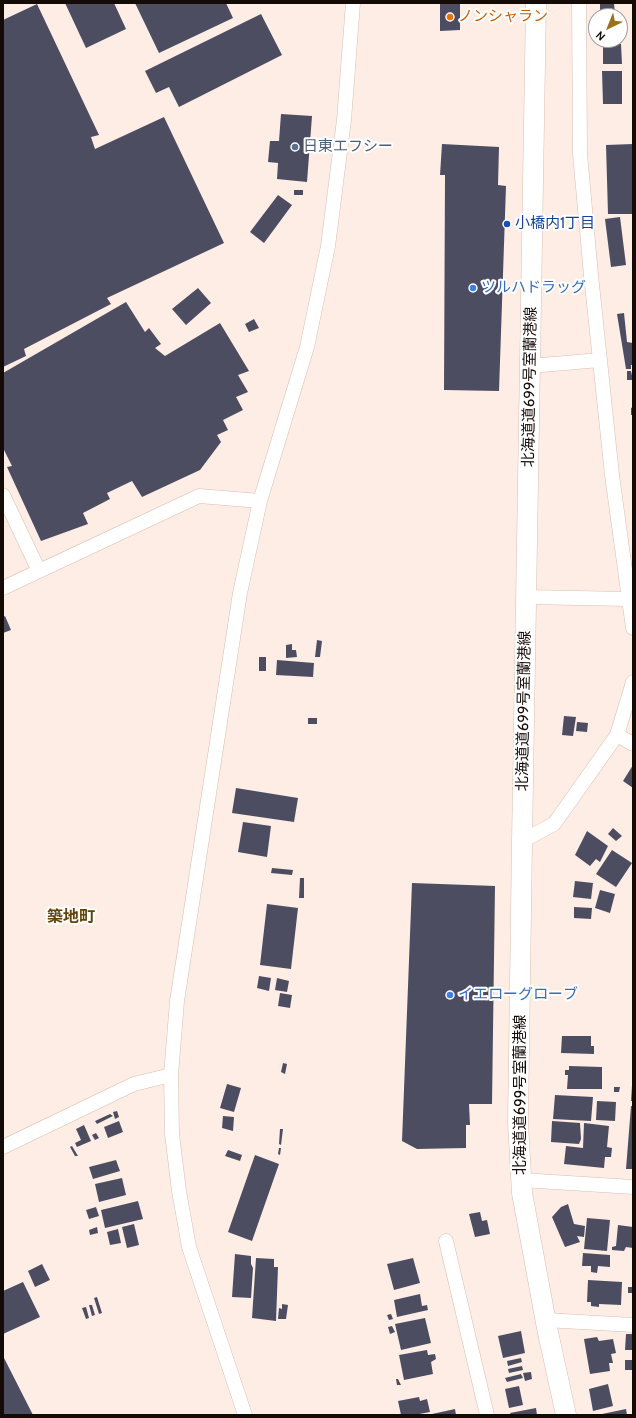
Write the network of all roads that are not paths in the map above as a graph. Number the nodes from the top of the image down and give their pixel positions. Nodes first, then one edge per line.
1 (353, 3) edge
2 (536, 3) edge
3 (579, 3) edge
4 (600, 360) junction
5 (530, 366) junction
6 (3, 495) edge
7 (260, 501) junction
8 (39, 571) junction
9 (3, 588) edge
10 (526, 597) junction
11 (629, 599) junction
12 (633, 628) edge
13 (633, 682) edge
14 (617, 735) junction
15 (633, 744) edge
16 (522, 841) junction
17 (171, 1075) junction
18 (3, 1147) edge
19 (521, 1180) junction
20 (633, 1187) edge
21 (446, 1241) dead end
22 (545, 1320) junction
23 (633, 1325) edge
24 (246, 1415) edge
25 (487, 1415) edge
26 (566, 1415) edge

1 - 7 street
2 - 5 main road, 北海道道699号室蘭港線
3 - 4 street
4 - 5 street
4 - 11 street
5 - 10 main road, 北海道道699号室蘭港線
6 - 8 street
7 - 8 street
7 - 17 street
8 - 9 street
10 - 11 street
10 - 16 main road, 北海道道699号室蘭港線
11 - 12 street
13 - 14 street
14 - 15 street
14 - 16 street
16 - 19 main road, 北海道道699号室蘭港線
17 - 18 street
17 - 24 street
19 - 20 street
19 - 22 main road, 北海道道699号室蘭港線
21 - 25 street
22 - 23 street
22 - 26 main road, 北海道道699号室蘭港線

